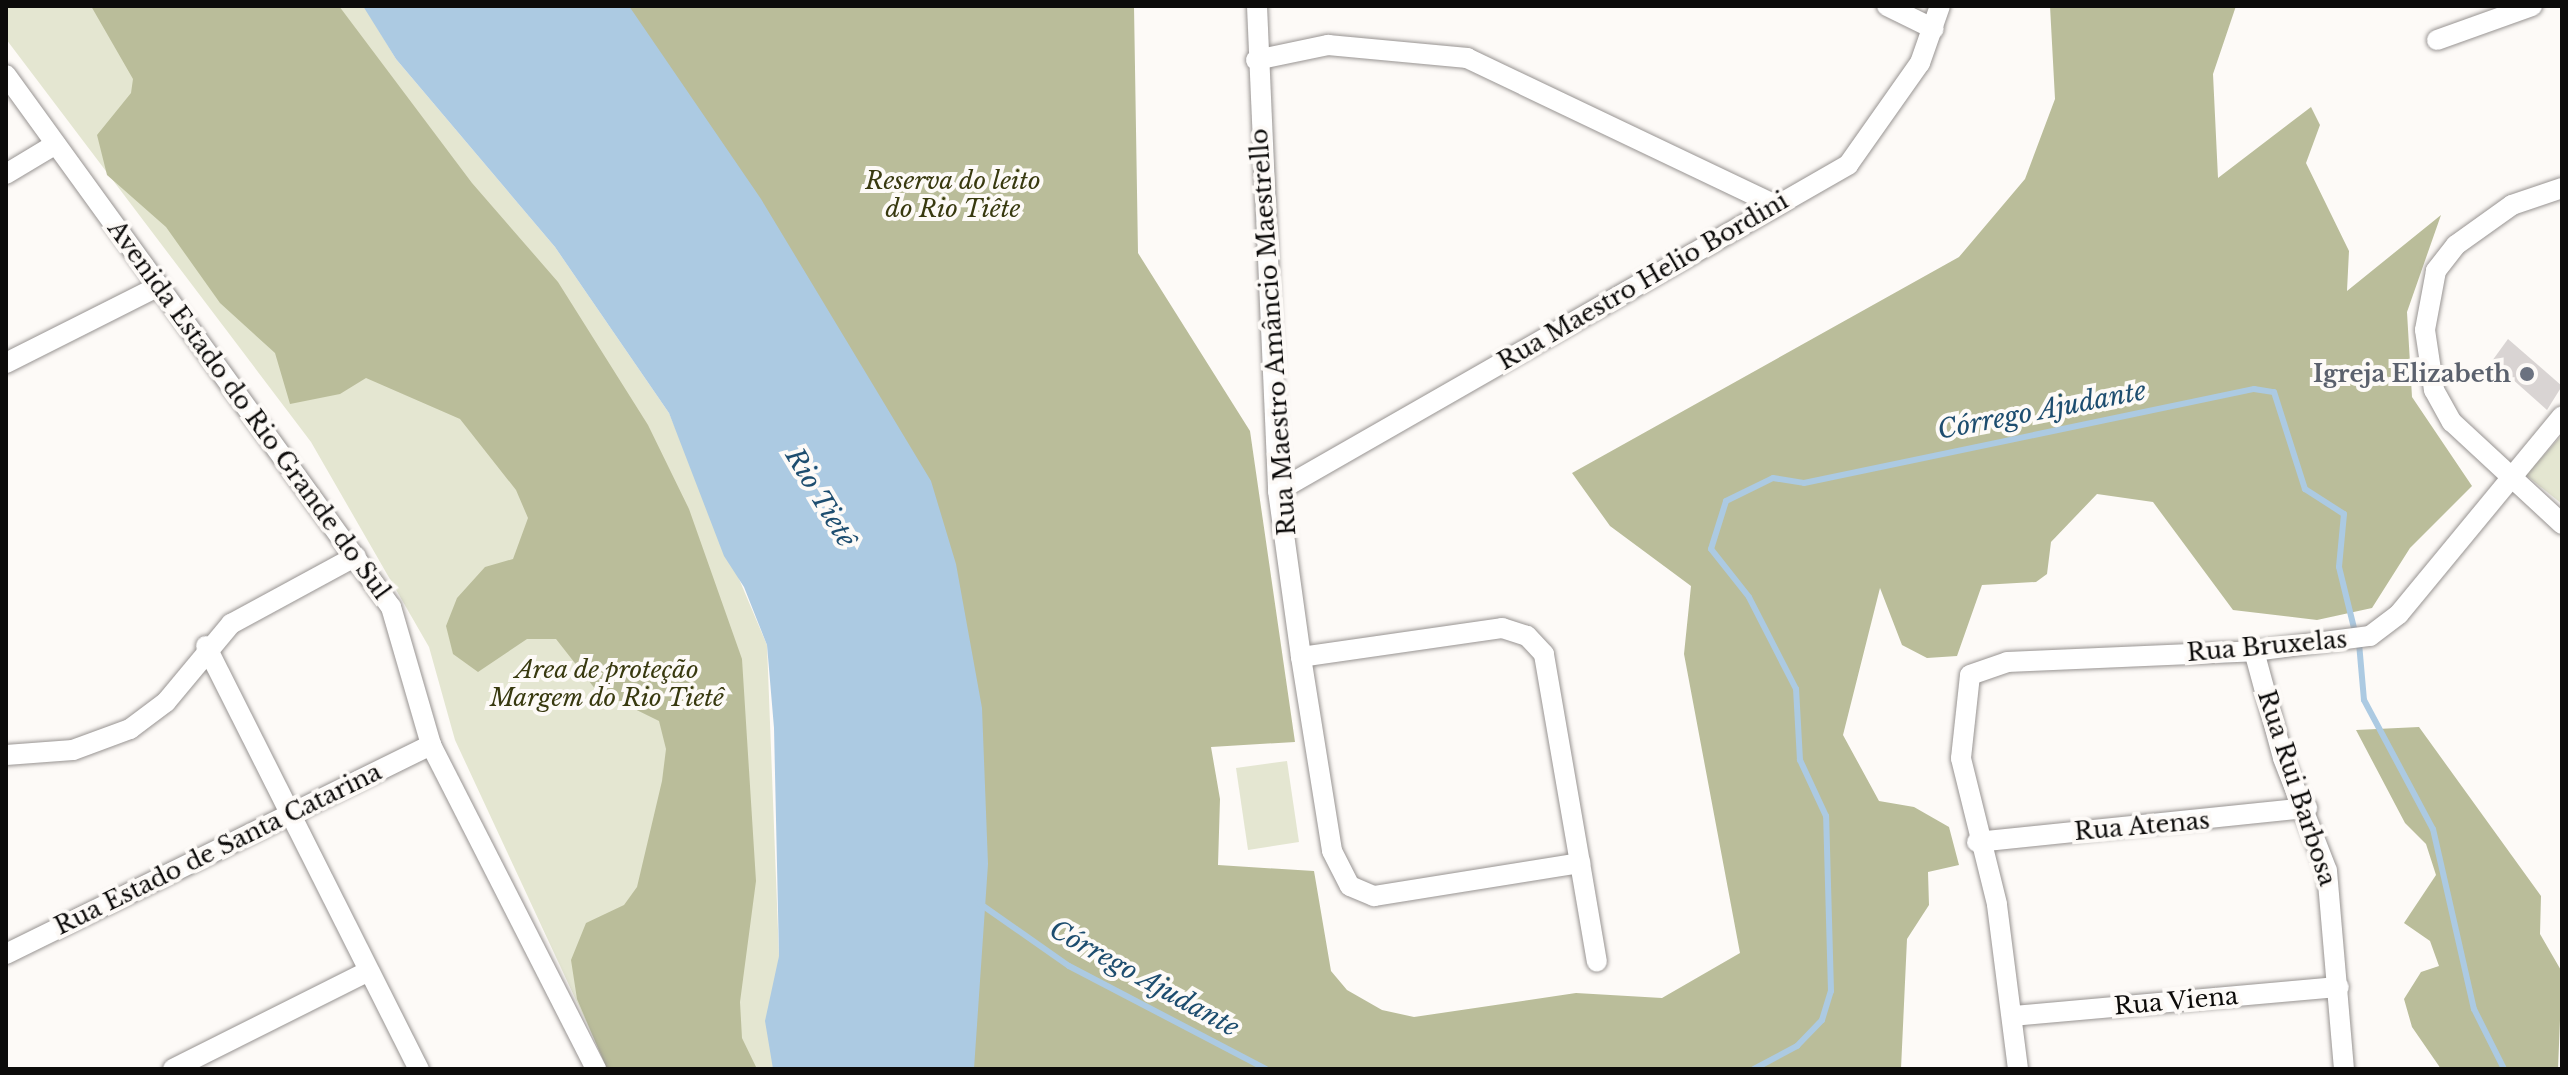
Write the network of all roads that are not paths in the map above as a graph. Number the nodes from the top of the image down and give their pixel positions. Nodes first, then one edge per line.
1 (1257, 6) edge
2 (1887, 6) edge
3 (1940, 6) edge
4 (2532, 6) edge
5 (1934, 29) junction
6 (2437, 40) dead end
7 (1256, 60) junction
8 (6, 75) edge
9 (56, 144) junction
10 (6, 174) edge
11 (2562, 188) edge
12 (1773, 204) junction
13 (159, 286) junction
14 (6, 363) edge
15 (2562, 416) edge
16 (2506, 480) junction
17 (1278, 491) junction
18 (2562, 524) edge
19 (356, 556) junction
20 (206, 646) junction
21 (2254, 651) junction
22 (1301, 657) junction
23 (431, 745) junction
24 (6, 755) edge
25 (2307, 808) junction
26 (286, 814) junction
27 (1977, 842) junction
28 (1580, 863) junction
29 (6, 954) edge
30 (1597, 962) dead end
31 (365, 973) junction
32 (2339, 987) junction
33 (2013, 1016) junction
34 (173, 1069) edge
35 (419, 1069) edge
36 (596, 1069) edge
37 (2018, 1069) edge
38 (2344, 1069) edge

1 - 7 street, Rua Maestro Amâncio Maestrello
2 - 5 street
3 - 5 street, Rua Maestro Helio Bordini
4 - 6 street
5 - 12 street, Rua Maestro Helio Bordini
7 - 12 street
7 - 17 street, Rua Maestro Amâncio Maestrello
8 - 9 street, Avenida Estado do Rio Grande do Sul
9 - 10 street
9 - 13 street, Avenida Estado do Rio Grande do Sul
11 - 16 street
12 - 17 street, Rua Maestro Helio Bordini
13 - 14 street
13 - 19 street, Avenida Estado do Rio Grande do Sul
15 - 16 street, Rua Bruxelas
16 - 18 street
16 - 21 street, Rua Bruxelas
17 - 22 street, Rua Maestro Amâncio Maestrello
19 - 20 street
19 - 23 street, Avenida Estado do Rio Grande do Sul
20 - 24 street
20 - 26 street
21 - 25 street, Rua Rui Barbosa
21 - 27 street, Rua Bruxelas
22 - 28 street
22 - 28 street, Rua Maestro Amâncio Maestrello
23 - 26 street, Rua Estado de Santa Catarina
23 - 36 street, Avenida Estado do Rio Grande do Sul
25 - 27 street, Rua Atenas
25 - 32 street, Rua Rui Barbosa
26 - 29 street, Rua Estado de Santa Catarina
26 - 31 street
27 - 33 street
28 - 30 street
31 - 34 street
31 - 35 street
32 - 33 street, Rua Viena
32 - 38 street, Rua Rui Barbosa
33 - 37 street

